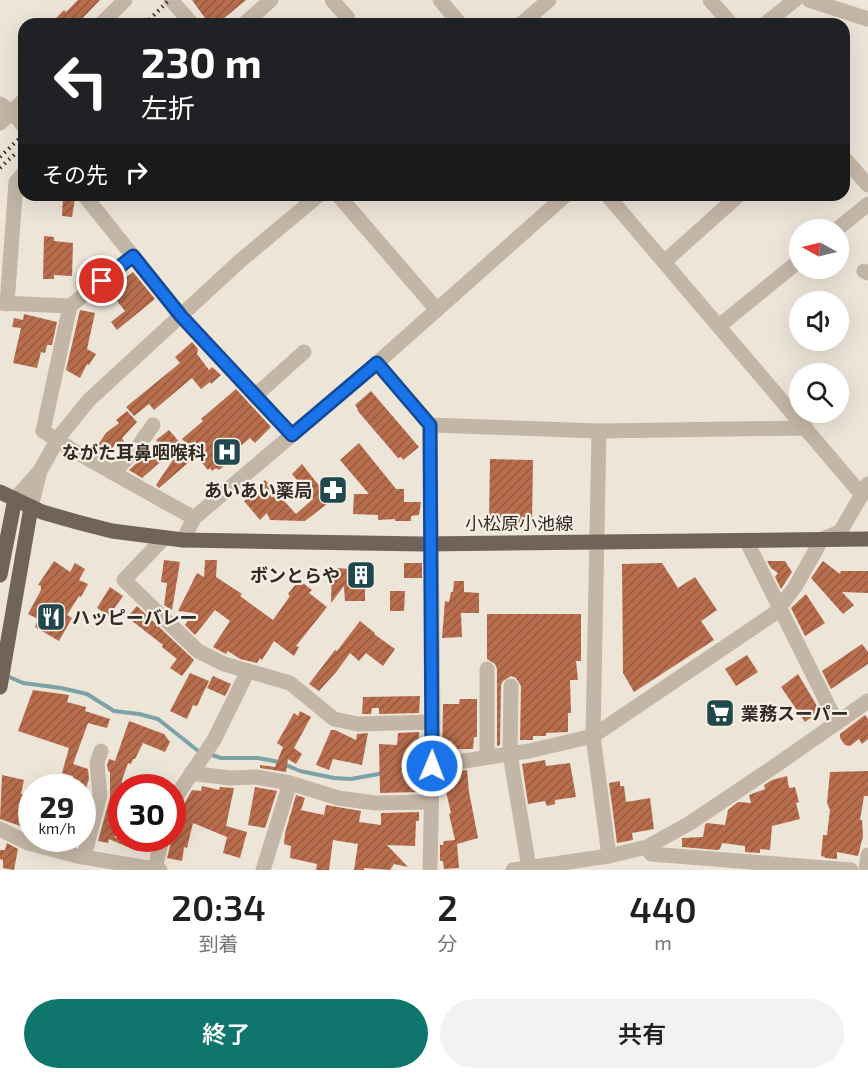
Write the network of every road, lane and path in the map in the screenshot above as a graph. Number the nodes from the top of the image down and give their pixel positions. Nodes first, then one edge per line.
1 (125, 0) edge
2 (171, 0) edge
3 (271, 0) edge
4 (332, 0) edge
5 (440, 0) edge
6 (549, 0) edge
7 (710, 0) edge
8 (795, 0) edge
9 (809, 0) edge
10 (107, 18) edge
11 (187, 18) edge
12 (251, 18) edge
13 (348, 18) dead end
14 (455, 18) edge
15 (528, 18) edge
16 (725, 18) edge
17 (772, 18) edge
18 (868, 19) edge
19 (6, 108) edge
20 (18, 120) edge
21 (0, 123) edge
22 (850, 165) edge
23 (18, 180) edge
24 (868, 185) edge
25 (89, 201) edge
26 (312, 201) edge
27 (343, 201) edge
28 (559, 201) edge
29 (612, 201) edge
30 (732, 201) edge
31 (868, 204) edge
32 (849, 219) edge
33 (133, 256) junction
34 (664, 262) junction
35 (789, 269) edge
36 (4, 303) edge
37 (70, 306) junction
38 (437, 310) junction
39 (181, 316) junction
40 (719, 326) junction
41 (304, 352) dead end
42 (377, 363) junction
43 (255, 396) junction
44 (153, 425) dead end
45 (430, 425) junction
46 (806, 428) junction
47 (599, 431) junction
48 (292, 435) junction
49 (40, 471) junction
50 (113, 473) junction
51 (865, 489) edge
52 (0, 492) edge
53 (15, 499) junction
54 (31, 507) junction
55 (194, 519) junction
56 (164, 538) junction
57 (822, 539) junction
58 (868, 539) edge
59 (183, 540) junction
60 (746, 540) junction
61 (596, 542) junction
62 (431, 543) junction
63 (0, 576) edge
64 (779, 608) junction
65 (487, 669) dead end
66 (248, 671) junction
67 (511, 686) dead end
68 (0, 687) edge
69 (868, 701) edge
70 (433, 722) junction
71 (837, 723) junction
72 (593, 736) junction
73 (101, 751) dead end
74 (510, 754) junction
75 (488, 757) junction
76 (432, 766) junction
77 (191, 773) junction
78 (186, 781) edge
79 (290, 783) junction
80 (431, 802) junction
81 (0, 829) edge
82 (649, 851) junction
83 (160, 852) edge
84 (868, 855) edge
85 (609, 856) junction
86 (78, 861) edge
87 (743, 865) edge
88 (549, 867) edge
89 (792, 867) edge
90 (529, 868) junction
91 (158, 870) edge
92 (263, 870) edge
93 (430, 870) edge
94 (513, 870) edge
95 (651, 870) edge
96 (851, 870) edge
97 (866, 870) edge

1 - 10 street
2 - 11 street
3 - 12 street
4 - 13 street
5 - 14 street
6 - 15 street
7 - 16 street
8 - 17 street
9 - 18 street
19 - 20 street
19 - 21 street
22 - 24 street
23 - 36 street
25 - 33 street
26 - 39 street
27 - 38 street
28 - 38 street
29 - 34 street
30 - 34 street
31 - 32 street
33 - 37 street
33 - 39 street
34 - 40 street
35 - 40 street
36 - 37 street
37 - 50 street, bridge
38 - 42 street
39 - 43 street
39 - 49 street
40 - 46 street
41 - 43 street
42 - 45 street
42 - 48 street
43 - 48 street
44 - 50 street
45 - 47 street
45 - 62 street
46 - 47 street
46 - 51 street
47 - 61 street
48 - 55 street
49 - 53 street
49 - 54 street
50 - 55 street
51 - 57 street
52 - 53 main road, 小松原小池線
53 - 54 main road, 小松原小池線
53 - 63 main road
54 - 56 main road, 小松原小池線
54 - 68 main road
55 - 59 street
56 - 59 main road, 小松原小池線
56 - 66 street
57 - 58 main road, 小松原小池線
57 - 60 main road, 小松原小池線
57 - 64 street
59 - 62 main road, 小松原小池線
60 - 61 main road, 小松原小池線
60 - 64 street
61 - 62 main road, 小松原小池線
61 - 72 street
62 - 70 street
64 - 71 street
64 - 72 street
65 - 75 street
66 - 70 street
66 - 77 street
67 - 74 street
69 - 71 street
70 - 76 street
71 - 82 street
72 - 74 street
72 - 85 street
73 - 86 street
74 - 75 street
74 - 90 street
75 - 76 street
76 - 80 street
77 - 78 street
77 - 79 street
79 - 80 street
79 - 92 street
80 - 93 street
81 - 86 street
82 - 85 street
82 - 87 street
82 - 95 street
83 - 91 street
84 - 97 street
85 - 88 street
86 - 91 street
87 - 89 street
88 - 90 street
89 - 96 street
90 - 94 street

